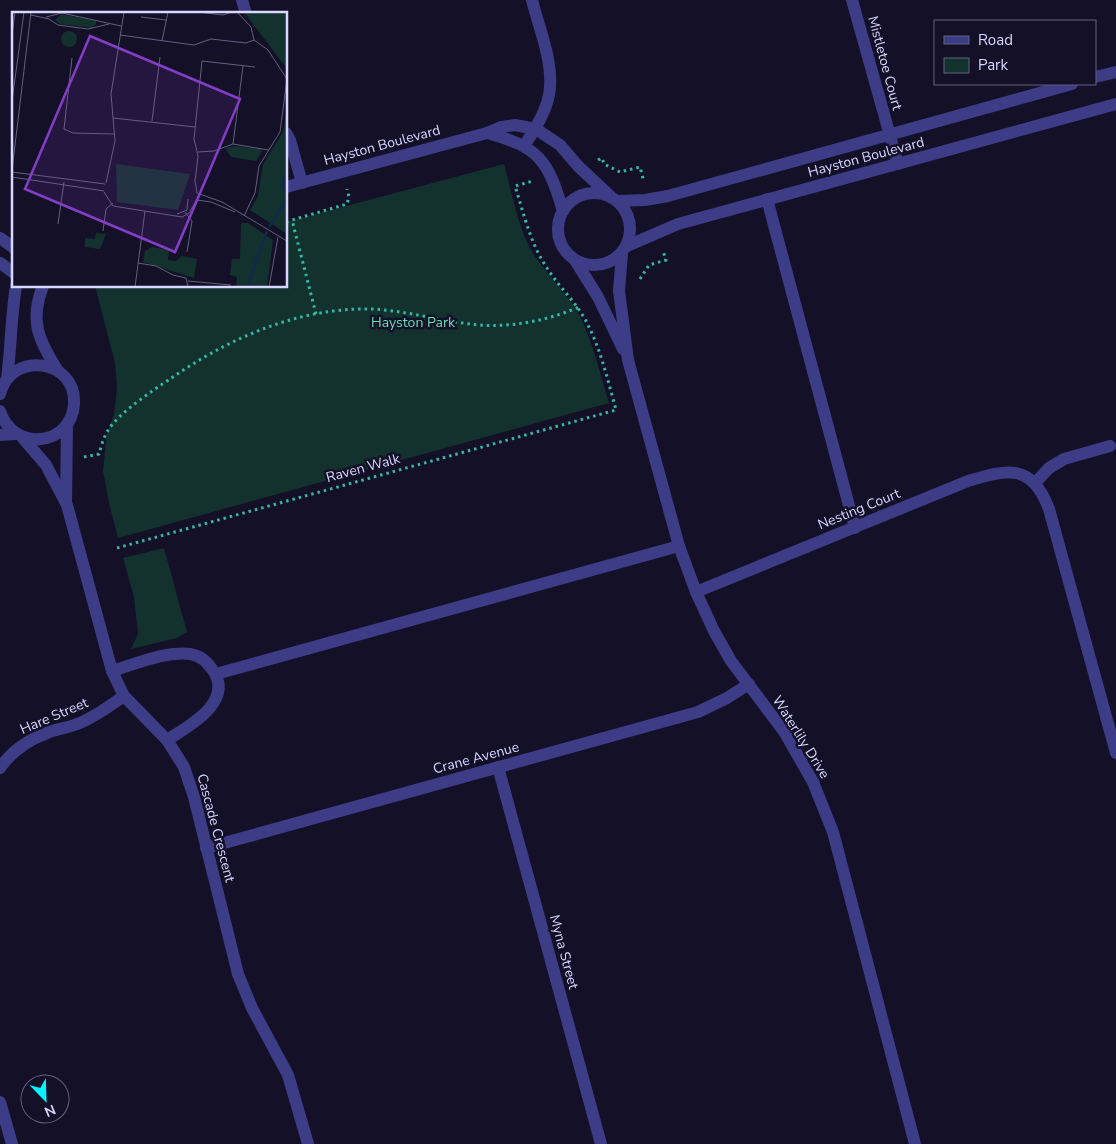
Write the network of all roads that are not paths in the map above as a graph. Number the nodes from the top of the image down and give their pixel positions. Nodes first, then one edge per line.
1 (532, 0) edge
2 (852, 0) edge
3 (1116, 72) edge
4 (1096, 77) edge
5 (1068, 85) edge
6 (1116, 104) edge
7 (536, 129) junction
8 (486, 133) junction
9 (889, 135) junction
10 (288, 136) edge
11 (524, 146) junction
12 (898, 164) junction
13 (302, 183) junction
14 (288, 186) edge
15 (613, 198) junction
16 (767, 199) junction
17 (563, 211) junction
18 (0, 238) edge
19 (12, 247) edge
20 (624, 250) junction
21 (575, 260) junction
22 (0, 263) edge
23 (12, 272) edge
24 (16, 288) edge
25 (41, 288) edge
26 (628, 360) junction
27 (58, 371) junction
28 (2, 387) edge
29 (0, 411) edge
30 (67, 425) junction
31 (0, 435) edge
32 (19, 436) junction
33 (1110, 446) dead end
34 (1035, 482) junction
35 (66, 505) junction
36 (855, 528) junction
37 (679, 546) junction
38 (696, 592) junction
39 (112, 671) junction
40 (216, 674) junction
41 (749, 684) junction
42 (124, 696) junction
43 (167, 740) junction
44 (1116, 753) edge
45 (498, 767) junction
46 (0, 768) edge
47 (206, 848) junction
48 (0, 1102) edge
49 (12, 1144) edge
50 (308, 1144) edge
51 (601, 1144) edge
52 (916, 1144) edge

1 - 7 street
2 - 9 street, Mistletoe Court
3 - 4 street
5 - 9 street, Hayston Boulevard
6 - 12 street, Hayston Boulevard
7 - 8 street, Hayston Boulevard
7 - 11 street
7 - 15 street, Hayston Boulevard
8 - 11 street
8 - 13 street, Hayston Boulevard
9 - 12 street, Mistletoe Court
9 - 15 street, Hayston Boulevard
10 - 13 street
11 - 17 street
12 - 16 street, Hayston Boulevard
13 - 14 street, Hayston Boulevard
15 - 17 street
15 - 20 street
16 - 20 street, Hayston Boulevard
16 - 36 street
17 - 21 street
18 - 19 street
20 - 21 street
20 - 26 street, Waterlily Drive
21 - 26 street, Waterlily Drive
22 - 23 street
24 - 28 street
25 - 27 street
26 - 37 street, Waterlily Drive
27 - 28 street
27 - 30 street, Cascade Crescent
29 - 32 street, Cascade Crescent
30 - 32 street
30 - 35 street, Cascade Crescent
31 - 32 street
32 - 35 street, Cascade Crescent
33 - 34 street
34 - 36 street, Nesting Court
34 - 44 street
35 - 39 street, Cascade Crescent
36 - 38 street, Nesting Court
37 - 38 street, Waterlily Drive
37 - 40 street
38 - 41 street, Waterlily Drive
39 - 40 street
39 - 42 street, Cascade Crescent
40 - 43 street
41 - 45 street, Crane Avenue
41 - 52 street, Waterlily Drive
42 - 43 street, Cascade Crescent
42 - 46 street, Hare Street
43 - 47 street, Cascade Crescent
45 - 47 street, Crane Avenue
45 - 51 street, Myna Street
47 - 50 street, Cascade Crescent
48 - 49 street

